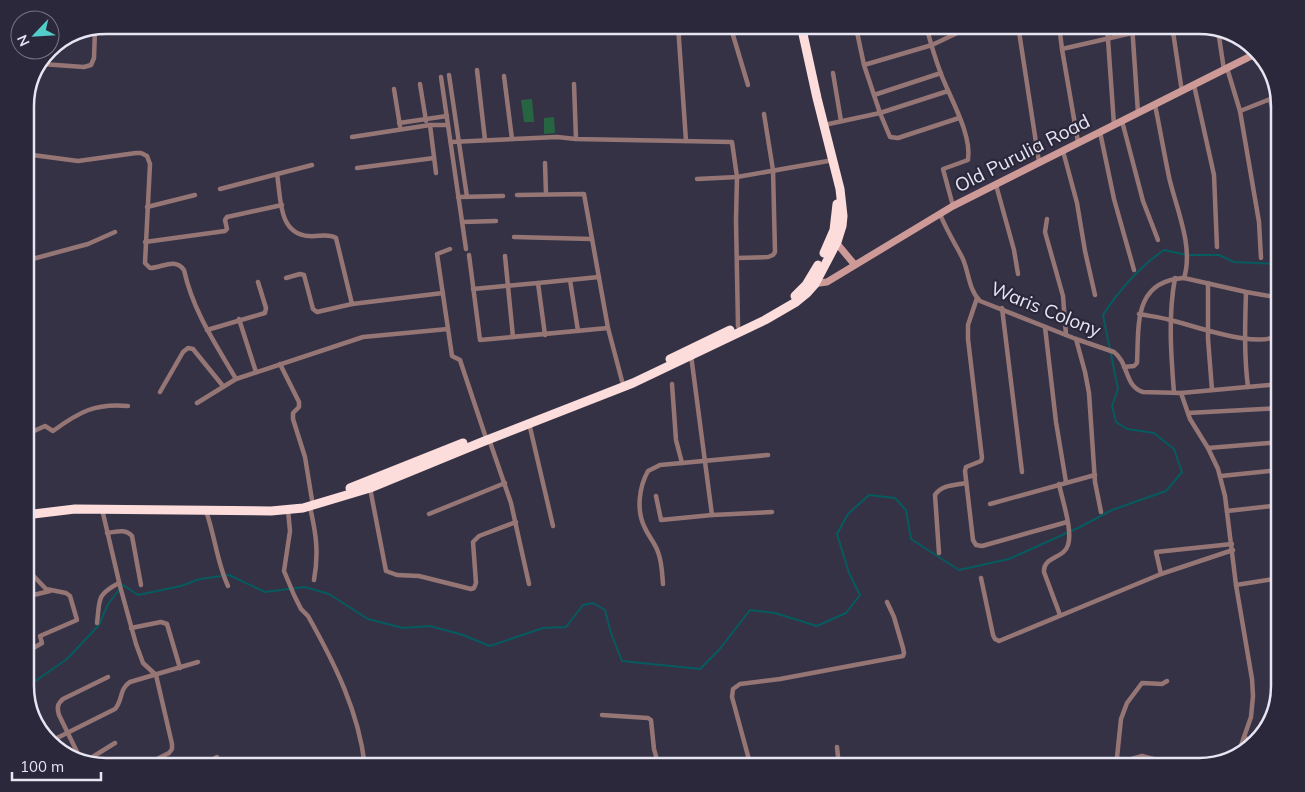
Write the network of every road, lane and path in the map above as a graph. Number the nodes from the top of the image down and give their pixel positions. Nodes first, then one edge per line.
1 (679, 34) edge
2 (733, 34) edge
3 (798, 34) edge
4 (803, 34) edge
5 (857, 34) edge
6 (929, 34) edge
7 (956, 34) edge
8 (1019, 34) edge
9 (1060, 34) edge
10 (1108, 34) edge
11 (1132, 34) joint
12 (1173, 34) edge
13 (95, 35) edge
14 (1219, 36) edge
15 (1108, 38) junction
16 (932, 46) junction
17 (1062, 48) junction
18 (1251, 56) edge
19 (47, 64) edge
20 (864, 65) junction
21 (1226, 69) junction
22 (477, 70) dead end
23 (833, 73) dead end
24 (941, 73) junction
25 (449, 75) dead end
26 (504, 76) dead end
27 (441, 77) dead end
28 (420, 84) dead end
29 (574, 84) dead end
30 (748, 85) dead end
31 (1194, 86) junction
32 (394, 89) dead end
33 (948, 90) junction
34 (1182, 92) junction
35 (874, 95) junction
36 (1270, 99) joint
37 (1271, 103) edge
38 (1155, 105) junction
39 (1240, 111) junction
40 (880, 113) junction
41 (1138, 113) junction
42 (764, 114) dead end
43 (447, 116) junction
44 (959, 118) junction
45 (425, 120) junction
46 (841, 121) junction
47 (1122, 121) junction
48 (399, 123) junction
49 (430, 125) junction
50 (824, 125) junction
51 (1114, 125) junction
52 (448, 126) junction
53 (400, 130) junction
54 (1100, 132) junction
55 (352, 137) dead end
56 (512, 139) junction
57 (576, 139) junction
58 (485, 140) junction
59 (459, 141) junction
60 (686, 141) junction
61 (450, 142) junction
62 (1078, 142) junction
63 (1063, 151) junction
64 (34, 155) edge
65 (434, 158) junction
66 (828, 161) junction
67 (1039, 162) junction
68 (545, 163) dead end
69 (312, 165) dead end
70 (357, 168) dead end
71 (773, 170) junction
72 (436, 173) dead end
73 (277, 174) junction
74 (737, 177) junction
75 (697, 179) dead end
76 (996, 184) junction
77 (220, 189) dead end
78 (546, 194) junction
79 (195, 195) dead end
80 (517, 195) dead end
81 (503, 196) dead end
82 (458, 197) junction
83 (467, 197) junction
84 (282, 205) junction
85 (953, 206) junction
86 (147, 207) junction
87 (940, 214) junction
88 (1047, 219) dead end
89 (496, 221) dead end
90 (462, 222) junction
91 (115, 232) dead end
92 (514, 237) dead end
93 (592, 239) junction
94 (834, 240) junction
95 (1158, 240) dead end
96 (145, 242) junction
97 (1217, 247) dead end
98 (450, 249) dead end
99 (466, 249) dead end
100 (469, 255) dead end
101 (505, 256) dead end
102 (737, 258) junction
103 (1261, 258) dead end
104 (34, 259) edge
105 (854, 264) junction
106 (1134, 270) dead end
107 (1018, 274) dead end
108 (599, 277) junction
109 (286, 278) dead end
110 (1175, 278) junction
111 (1184, 278) junction
112 (570, 280) junction
113 (258, 282) dead end
114 (538, 283) junction
115 (1208, 283) junction
116 (810, 284) junction
117 (508, 286) junction
118 (473, 289) junction
119 (1246, 292) junction
120 (443, 293) junction
121 (1095, 295) dead end
122 (1271, 297) edge
123 (977, 298) junction
124 (352, 304) junction
125 (1002, 308) junction
126 (1139, 314) junction
127 (239, 319) junction
128 (1170, 320) junction
129 (738, 326) junction
130 (1045, 327) junction
131 (608, 328) junction
132 (207, 330) junction
133 (448, 330) junction
134 (578, 331) junction
135 (1208, 331) junction
136 (545, 334) junction
137 (1066, 335) junction
138 (513, 337) junction
139 (1271, 337) edge
140 (1076, 339) junction
141 (1245, 340) junction
142 (691, 355) junction
143 (280, 364) junction
144 (1124, 367) junction
145 (256, 372) junction
146 (236, 379) junction
147 (622, 381) junction
148 (672, 384) dead end
149 (1271, 385) edge
150 (223, 386) junction
151 (1248, 387) junction
152 (1212, 390) junction
153 (160, 392) dead end
154 (1174, 392) junction
155 (1181, 393) junction
156 (196, 403) dead end
157 (128, 406) dead end
158 (1271, 408) edge
159 (1188, 413) junction
160 (530, 423) junction
161 (34, 431) edge
162 (487, 437) junction
163 (1271, 443) edge
164 (1208, 448) junction
165 (768, 454) dead end
166 (705, 462) junction
167 (682, 464) junction
168 (1271, 471) edge
169 (1022, 472) dead end
170 (1095, 475) junction
171 (1220, 476) junction
172 (1066, 482) junction
173 (505, 483) junction
174 (966, 483) junction
175 (1058, 484) junction
176 (370, 488) junction
177 (656, 496) dead end
178 (311, 503) junction
179 (990, 504) dead end
180 (1271, 506) edge
181 (34, 508) edge
182 (102, 509) junction
183 (206, 510) junction
184 (288, 510) junction
185 (1227, 511) junction
186 (772, 512) dead end
187 (1101, 512) dead end
188 (34, 514) edge
189 (429, 514) dead end
190 (712, 515) junction
191 (516, 522) junction
192 (1067, 522) junction
193 (553, 526) dead end
194 (107, 533) junction
195 (1232, 544) junction
196 (1232, 550) junction
197 (939, 553) dead end
198 (1161, 574) junction
199 (34, 576) edge
200 (981, 578) dead end
201 (1271, 579) edge
202 (314, 580) dead end
203 (529, 584) dead end
204 (663, 584) dead end
205 (119, 585) junction
206 (141, 585) dead end
207 (1236, 585) junction
208 (228, 586) dead end
209 (50, 590) junction
210 (34, 594) edge
211 (887, 602) dead end
212 (1060, 615) junction
213 (97, 623) dead end
214 (131, 628) junction
215 (34, 648) edge
216 (198, 662) dead end
217 (180, 668) junction
218 (156, 675) junction
219 (108, 677) dead end
220 (1167, 681) dead end
221 (602, 716) dead end
222 (68, 733) junction
223 (57, 738) edge
224 (1244, 738) junction
225 (1248, 739) edge
226 (115, 743) dead end
227 (1242, 744) edge
228 (837, 747) dead end
229 (78, 753) edge
230 (92, 757) edge
231 (161, 758) edge
232 (364, 758) edge
233 (656, 758) edge
234 (749, 758) edge
235 (838, 758) edge
236 (1118, 758) edge
237 (1136, 758) edge
238 (1149, 758) edge

1 - 60 street
2 - 30 street
3 - 66 highway
4 - 50 highway
5 - 20 street
6 - 16 street
7 - 16 street
8 - 67 street
9 - 17 street
10 - 15 street
11 - 15 street
11 - 41 street
12 - 34 street
13 - 19 street
14 - 21 street
15 - 17 street
15 - 51 street
16 - 20 street
16 - 24 street
17 - 62 street
18 - 21 main road, Old Purulia Road
20 - 35 street
21 - 31 main road, Old Purulia Road
21 - 39 street
22 - 58 street
23 - 46 street
24 - 33 street
24 - 35 street
25 - 59 street
26 - 56 street
27 - 43 street
28 - 45 street
29 - 57 street
31 - 34 main road, Old Purulia Road
31 - 97 street
32 - 48 street
33 - 40 street
33 - 44 street
34 - 38 main road, Old Purulia Road
35 - 40 street
36 - 37 street
36 - 39 street
38 - 41 main road, Old Purulia Road
38 - 111 street
39 - 103 street
40 - 44 street
40 - 46 street
41 - 47 main road, Old Purulia Road
42 - 71 street
43 - 45 street
43 - 52 street
44 - 85 street
45 - 48 street
45 - 49 street
46 - 50 street
47 - 51 main road, Old Purulia Road
47 - 95 street
48 - 53 street
49 - 52 street
49 - 53 street
49 - 65 street
50 - 94 highway
51 - 54 main road, Old Purulia Road
52 - 61 street
53 - 55 street
54 - 62 main road, Old Purulia Road
54 - 106 street
56 - 57 street
56 - 58 street
57 - 60 street
58 - 59 street
59 - 61 street
59 - 83 street
60 - 74 street
61 - 82 street
62 - 63 main road, Old Purulia Road
63 - 67 main road, Old Purulia Road
63 - 121 street
64 - 86 street
65 - 70 street
65 - 72 street
66 - 71 street
66 - 94 highway
67 - 76 main road, Old Purulia Road
68 - 78 street
69 - 73 street
71 - 74 street
71 - 102 street
73 - 77 street
73 - 84 street
74 - 75 street
74 - 102 street
76 - 85 main road, Old Purulia Road
76 - 107 street
78 - 80 street
78 - 93 street
79 - 86 street
81 - 83 street
82 - 83 street
82 - 90 street
84 - 96 street
84 - 124 street
85 - 87 main road, Old Purulia Road
86 - 96 street
87 - 105 main road, Old Purulia Road
87 - 123 street, Waris Colony
88 - 137 street
89 - 90 street
90 - 99 street
91 - 104 street
92 - 93 street
93 - 108 street
94 - 105 main road
94 - 116 highway
96 - 132 street
98 - 120 street
100 - 118 street
101 - 117 street
102 - 129 street
105 - 116 main road, Old Purulia Road
108 - 112 street
108 - 131 street
109 - 124 street
110 - 111 street
110 - 126 street
110 - 128 street
111 - 115 street
112 - 114 street
112 - 134 street
113 - 127 street
114 - 117 street
114 - 136 street
115 - 119 street
115 - 135 street
116 - 129 highway
116 - 142 highway
117 - 118 street
117 - 138 street
118 - 138 street
119 - 122 street
119 - 141 street
120 - 124 street
120 - 133 street
123 - 125 street, Waris Colony
123 - 174 street
125 - 130 street, Waris Colony
125 - 169 street
126 - 128 street
126 - 144 street
127 - 132 street
127 - 145 street
128 - 135 street
128 - 154 street
129 - 147 highway
130 - 137 street, Waris Colony
130 - 172 street
131 - 134 street
131 - 147 street
132 - 146 street
133 - 143 street
133 - 162 street
134 - 136 street
135 - 141 street
135 - 152 street
136 - 138 street
137 - 140 street, Waris Colony
139 - 141 street
140 - 144 street, Waris Colony
140 - 170 street
141 - 151 street
142 - 160 highway
142 - 166 street
143 - 145 street
143 - 178 street
144 - 154 street
145 - 146 street
146 - 150 street
147 - 162 highway
148 - 167 street
149 - 151 street
150 - 153 street
150 - 156 street
151 - 152 street
152 - 155 street
154 - 155 street
155 - 159 street
157 - 161 street
158 - 159 street
159 - 164 street
160 - 162 highway
160 - 193 street
162 - 173 street
162 - 176 highway
162 - 178 highway
163 - 164 street
164 - 171 street
165 - 166 street
166 - 167 street
166 - 190 street
167 - 204 street
168 - 171 street
170 - 172 street
170 - 187 street
171 - 185 street
172 - 175 street
173 - 189 street
173 - 191 street
174 - 192 street
174 - 197 street
175 - 179 street
175 - 192 street
176 - 178 highway
176 - 191 street
177 - 190 street
178 - 181 highway
178 - 184 highway
178 - 202 street
180 - 185 street
182 - 183 highway
182 - 188 highway
182 - 194 street
183 - 184 highway
183 - 208 street
184 - 232 street
185 - 195 street
186 - 190 street
191 - 203 street
192 - 212 street
194 - 205 street
194 - 206 street
195 - 196 street
195 - 198 street
196 - 198 street
196 - 207 street
198 - 212 street
199 - 209 street
200 - 212 street
201 - 207 street
205 - 213 street
205 - 214 street
207 - 224 street
209 - 210 street
209 - 215 street
211 - 234 street
214 - 217 street
214 - 218 street
216 - 217 street
217 - 218 street
218 - 222 street
218 - 231 street
219 - 222 street
220 - 236 street
221 - 233 street
222 - 223 street
222 - 229 street
224 - 225 street
224 - 227 street
226 - 230 street
228 - 235 street
237 - 238 street

